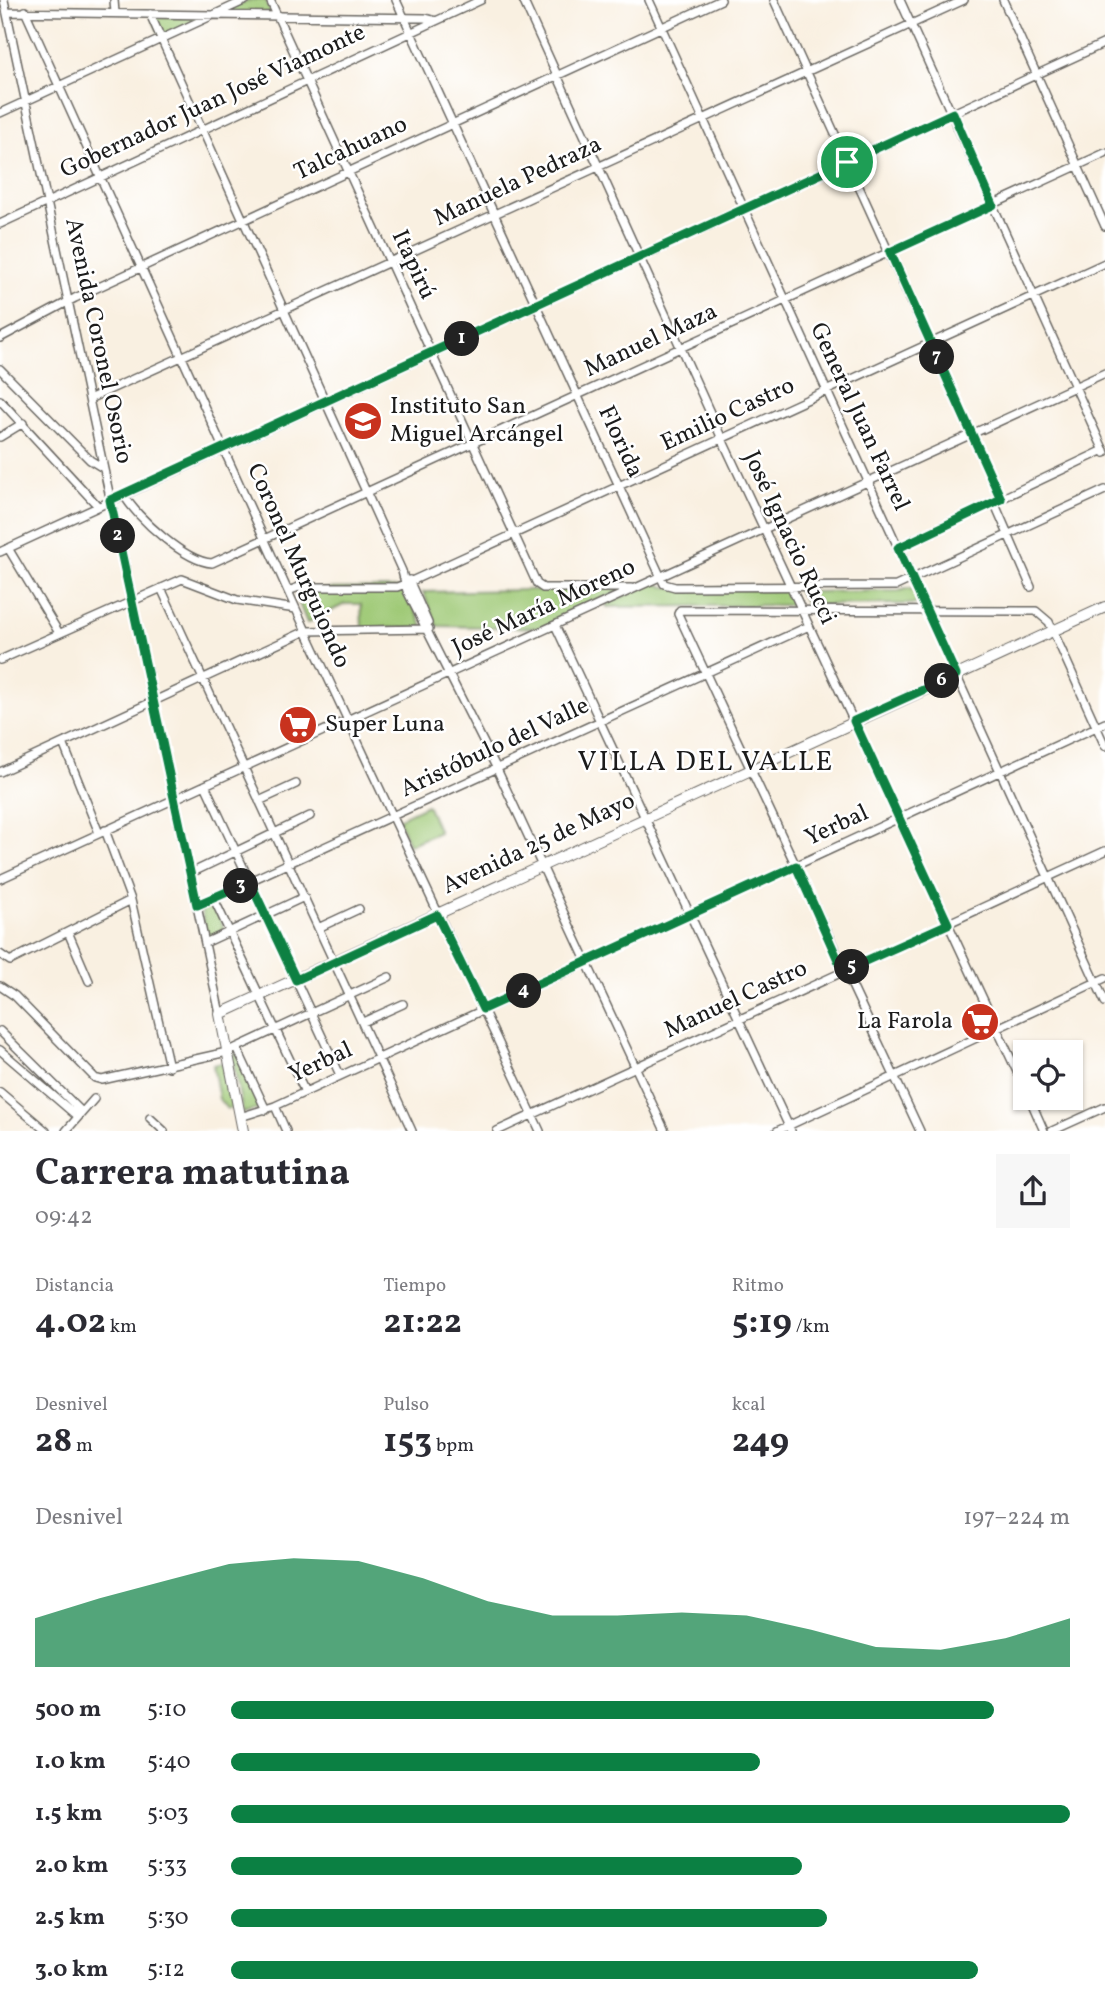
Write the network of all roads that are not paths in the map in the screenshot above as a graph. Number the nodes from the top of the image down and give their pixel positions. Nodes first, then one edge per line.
1 (4, 0) edge
2 (114, 0) edge
3 (246, 0) edge
4 (270, 0) edge
5 (396, 0) edge
6 (481, 0) edge
7 (523, 0) edge
8 (649, 0) edge
9 (721, 0) edge
10 (774, 0) edge
11 (900, 0) edge
12 (964, 0) edge
13 (1003, 0) edge
14 (466, 3) edge
15 (8, 12) junction
16 (25, 12) junction
17 (115, 13) junction
18 (150, 14) junction
19 (211, 15) junction
20 (277, 16) junction
21 (404, 18) junction
22 (436, 21) junction
23 (911, 24) junction
24 (661, 27) junction
25 (411, 33) junction
26 (161, 37) junction
27 (1105, 43) edge
28 (806, 71) junction
29 (558, 75) junction
30 (1037, 75) junction
31 (307, 80) junction
32 (59, 86) junction
33 (26, 101) junction
34 (0, 113) edge
35 (953, 113) junction
36 (701, 118) junction
37 (453, 123) junction
38 (204, 128) junction
39 (1105, 153) edge
40 (847, 162) junction
41 (1078, 165) junction
42 (599, 166) junction
43 (349, 171) junction
44 (100, 176) junction
45 (48, 200) junction
46 (993, 205) junction
47 (743, 210) junction
48 (495, 214) junction
49 (245, 219) junction
50 (0, 224) edge
51 (1105, 226) edge
52 (890, 252) junction
53 (639, 258) junction
54 (390, 262) junction
55 (1105, 263) edge
56 (142, 267) junction
57 (1034, 295) junction
58 (784, 300) junction
59 (68, 302) junction
60 (535, 306) junction
61 (287, 310) junction
62 (0, 338) edge
63 (930, 343) junction
64 (681, 349) junction
65 (432, 352) junction
66 (183, 358) junction
67 (0, 369) edge
68 (1105, 373) edge
69 (1076, 387) junction
70 (826, 391) junction
71 (577, 395) junction
72 (89, 399) junction
73 (0, 400) edge
74 (327, 401) junction
75 (23, 424) junction
76 (971, 434) junction
77 (0, 437) edge
78 (722, 439) junction
79 (474, 443) junction
80 (224, 449) junction
81 (1104, 451) edge
82 (103, 468) junction
83 (867, 482) junction
84 (619, 486) junction
85 (1105, 491) edge
86 (368, 493) junction
87 (124, 495) junction
88 (110, 500) junction
89 (997, 500) junction
90 (97, 505) junction
91 (764, 529) junction
92 (515, 534) junction
93 (1009, 536) junction
94 (265, 540) junction
95 (8, 548) junction
96 (898, 548) junction
97 (0, 552) edge
98 (659, 577) junction
99 (912, 580) junction
100 (408, 583) junction
101 (791, 586) junction
102 (1031, 587) dead end
103 (161, 588) junction
104 (632, 588) junction
105 (288, 591) junction
106 (133, 601) junction
107 (1105, 607) edge
108 (296, 608) junction
109 (802, 609) junction
110 (927, 610) junction
111 (555, 625) junction
112 (809, 626) junction
113 (429, 629) junction
114 (306, 631) junction
115 (1053, 631) junction
116 (60, 633) junction
117 (0, 660) edge
118 (449, 672) junction
119 (706, 672) junction
120 (956, 675) junction
121 (203, 677) junction
122 (154, 702) junction
123 (347, 719) junction
124 (601, 721) junction
125 (854, 721) junction
126 (1105, 723) edge
127 (1096, 727) junction
128 (63, 743) junction
129 (1105, 746) edge
130 (243, 767) junction
131 (497, 769) junction
132 (751, 769) junction
133 (0, 772) edge
134 (1000, 772) junction
135 (296, 784) dead end
136 (205, 785) junction
137 (173, 798) junction
138 (259, 801) junction
139 (310, 816) dead end
140 (392, 817) junction
141 (646, 818) junction
142 (899, 818) junction
143 (102, 832) junction
144 (274, 833) junction
145 (1105, 851) edge
146 (236, 852) junction
147 (289, 864) junction
148 (543, 866) junction
149 (796, 866) junction
150 (191, 873) junction
151 (1048, 877) junction
152 (0, 879) edge
153 (250, 882) junction
154 (304, 897) junction
155 (214, 899) junction
156 (131, 900) junction
157 (197, 905) junction
158 (359, 909) dead end
159 (691, 914) junction
160 (437, 915) junction
161 (265, 916) junction
162 (948, 924) junction
163 (318, 928) junction
164 (68, 932) junction
165 (230, 933) junction
166 (205, 943) junction
167 (1, 956) edge
168 (335, 962) junction
169 (587, 962) junction
170 (843, 971) junction
171 (388, 978) dead end
172 (1105, 978) edge
173 (296, 980) junction
174 (89, 981) dead end
175 (1096, 982) junction
176 (0, 986) edge
177 (4, 995) edge
178 (350, 996) junction
179 (260, 997) junction
180 (1105, 1002) edge
181 (403, 1004) dead end
182 (483, 1009) junction
183 (312, 1013) junction
184 (220, 1014) junction
185 (739, 1020) junction
186 (363, 1022) junction
187 (996, 1028) junction
188 (276, 1030) junction
189 (0, 1031) edge
190 (0, 1050) edge
191 (232, 1050) junction
192 (378, 1057) junction
193 (1013, 1064) edge
194 (169, 1067) junction
195 (635, 1067) junction
196 (340, 1075) junction
197 (892, 1077) junction
198 (0, 1092) edge
199 (305, 1092) junction
200 (94, 1100) dead end
201 (275, 1107) junction
202 (1105, 1107) edge
203 (266, 1110) junction
204 (1034, 1110) edge
205 (80, 1114) junction
206 (532, 1115) junction
207 (240, 1117) junction
208 (150, 1118) dead end
209 (790, 1128) edge
210 (46, 1131) edge
211 (66, 1131) edge
212 (164, 1131) edge
213 (243, 1131) edge
214 (286, 1131) edge
215 (412, 1131) edge
216 (497, 1131) edge
217 (540, 1131) edge
218 (665, 1131) edge
219 (777, 1131) edge
220 (920, 1131) edge
221 (1044, 1131) edge
222 (1052, 1131) edge

1 - 15 street, Avenida Coronel Osorio
2 - 17 street
3 - 19 street
4 - 20 street, Itapirú
5 - 21 street, Florida
6 - 14 street, Gobernador Juan José Viamonte
7 - 29 street, José Ignacio Rucci
8 - 24 street, General Juan Farrel
9 - 24 street, Talcahuano
10 - 28 street
11 - 23 street
12 - 23 street, Manuela Pedraza
13 - 30 street
14 - 22 street, Gobernador Juan José Viamonte
15 - 16 street
15 - 33 street, Avenida Coronel Osorio
16 - 17 street
16 - 32 street, Coronel Murguiondo
17 - 18 street
18 - 19 street
18 - 26 street
19 - 20 street
19 - 26 street
20 - 21 street
20 - 31 street, Itapirú
21 - 22 street
21 - 25 street, Florida
22 - 25 street, Gobernador Juan José Viamonte
23 - 28 street, Manuela Pedraza
23 - 35 street
24 - 29 street, Talcahuano
24 - 36 street, General Juan Farrel
25 - 31 street, Gobernador Juan José Viamonte
25 - 37 street, Florida
26 - 32 street
26 - 38 street
27 - 30 street
28 - 36 street, Manuela Pedraza
28 - 40 street
29 - 37 street, Talcahuano
29 - 42 street, José Ignacio Rucci
30 - 35 street
30 - 41 street
31 - 38 street, Gobernador Juan José Viamonte
31 - 43 street, Itapirú
32 - 33 street
32 - 44 street, Coronel Murguiondo
33 - 34 street
33 - 45 street, Avenida Coronel Osorio
35 - 40 street
35 - 46 street
36 - 42 street, Manuela Pedraza
36 - 47 street, General Juan Farrel
37 - 43 street, Talcahuano
37 - 48 street, Florida
38 - 44 street, Gobernador Juan José Viamonte
38 - 49 street
39 - 41 street, Manuel Maza
40 - 47 street
40 - 52 street
41 - 46 street, Manuel Maza
41 - 51 street
42 - 48 street, Manuela Pedraza
42 - 53 street, José Ignacio Rucci
43 - 49 street, Talcahuano
43 - 54 street, Itapirú
44 - 45 street, Gobernador Juan José Viamonte
44 - 56 street, Coronel Murguiondo
45 - 50 street, Gobernador Juan José Viamonte
45 - 59 street, Avenida Coronel Osorio
46 - 52 street, Manuel Maza
46 - 57 street
47 - 53 street
47 - 58 street, General Juan Farrel
48 - 54 street, Manuela Pedraza
48 - 60 street, Florida
49 - 56 street, Talcahuano
49 - 61 street
52 - 58 street, Manuel Maza
52 - 63 street
53 - 60 street
53 - 64 street, José Ignacio Rucci
54 - 61 street, Manuela Pedraza
54 - 65 street, Itapirú
55 - 57 street, Emilio Castro
56 - 59 street, Talcahuano
56 - 66 street, Coronel Murguiondo
57 - 63 street, Emilio Castro
57 - 69 street
58 - 64 street, Manuel Maza
58 - 70 street, General Juan Farrel
59 - 62 street, Talcahuano
59 - 72 street, Avenida Coronel Osorio
60 - 65 street
60 - 71 street, Florida
61 - 66 street, Manuela Pedraza
61 - 74 street
63 - 70 street, Emilio Castro
63 - 76 street
64 - 71 street, Manuel Maza
64 - 78 street, José Ignacio Rucci
65 - 74 street
65 - 79 street, Itapirú
66 - 72 street, Manuela Pedraza
66 - 80 street, Coronel Murguiondo
67 - 82 street
68 - 69 street, José María Moreno
69 - 76 street, José María Moreno
69 - 81 street
70 - 78 street, Emilio Castro
70 - 83 street, General Juan Farrel
71 - 79 street, Manuel Maza
71 - 84 street, Florida
72 - 82 street, Avenida Coronel Osorio
73 - 75 street
74 - 80 street
74 - 86 street
75 - 77 street
75 - 90 street
76 - 83 street, José María Moreno
76 - 89 street
78 - 84 street, Emilio Castro
78 - 91 street, José Ignacio Rucci
79 - 86 street, Manuel Maza
79 - 92 street, Itapirú
80 - 87 street
80 - 94 street, Coronel Murguiondo
81 - 89 street
82 - 88 street, Avenida Coronel Osorio
83 - 91 street, José María Moreno
83 - 96 street, General Juan Farrel
84 - 92 street, Emilio Castro
84 - 98 street, Florida
85 - 93 street
86 - 94 street, Manuel Maza
86 - 100 street
87 - 88 street
87 - 94 street, Manuel Maza
88 - 90 street
88 - 106 street, Avenida Coronel Osorio
89 - 93 street
89 - 96 street
90 - 95 street
91 - 98 street, José María Moreno
91 - 101 street, José Ignacio Rucci
92 - 100 street, Emilio Castro
92 - 104 street, Itapirú
93 - 99 street
93 - 102 street
94 - 105 street, Coronel Murguiondo
95 - 97 street
95 - 116 street
96 - 99 street, General Juan Farrel
98 - 101 street
98 - 104 street, José María Moreno
99 - 101 street
99 - 110 street, General Juan Farrel
100 - 105 street, Emilio Castro
100 - 113 street
101 - 109 street, José Ignacio Rucci
103 - 106 street
103 - 108 street
103 - 121 street
104 - 111 street, José María Moreno
105 - 108 street, Coronel Murguiondo
106 - 116 street
106 - 122 street, Avenida Coronel Osorio
107 - 115 main road, Avenida 25 de Mayo
108 - 114 street, Coronel Murguiondo
109 - 110 street
109 - 112 street, José Ignacio Rucci
109 - 119 street
110 - 115 street
110 - 120 street, General Juan Farrel
111 - 118 street, José María Moreno
111 - 124 street
112 - 119 street, Aristóbulo del Valle
112 - 125 street, José Ignacio Rucci
113 - 114 street
113 - 118 street
114 - 121 street
114 - 123 street, Coronel Murguiondo
115 - 120 main road, Avenida 25 de Mayo
115 - 127 street
116 - 117 street
118 - 123 street, José María Moreno
118 - 131 street
119 - 124 street, Aristóbulo del Valle
119 - 132 street
120 - 125 main road, Avenida 25 de Mayo
120 - 134 street, General Juan Farrel
121 - 122 street
121 - 130 street
122 - 128 street
122 - 137 street, Avenida Coronel Osorio
123 - 130 street, José María Moreno
123 - 140 street, Coronel Murguiondo
124 - 131 street, Aristóbulo del Valle
124 - 141 street
125 - 132 main road, Avenida 25 de Mayo
125 - 142 street, José Ignacio Rucci
126 - 127 street, Yerbal
127 - 129 street
127 - 134 street, Yerbal
128 - 133 street
128 - 143 street
130 - 136 street, José María Moreno
130 - 138 street
131 - 140 street, Aristóbulo del Valle
131 - 148 street
132 - 141 main road, Avenida 25 de Mayo
132 - 149 street
134 - 142 street, Yerbal
134 - 151 street, General Juan Farrel
135 - 138 street
136 - 137 street, José María Moreno
136 - 146 street
137 - 143 street, José María Moreno
137 - 150 street, Avenida Coronel Osorio
138 - 144 street
139 - 144 street
140 - 147 street, Aristóbulo del Valle
140 - 160 street, Coronel Murguiondo
141 - 148 main road, Avenida 25 de Mayo
141 - 159 street
142 - 149 street, Yerbal
142 - 162 street, José Ignacio Rucci
143 - 152 street, José María Moreno
143 - 156 street
144 - 146 street
144 - 147 street
145 - 151 street, Manuel Castro
146 - 150 street
146 - 153 street
147 - 153 street, Aristóbulo del Valle
147 - 154 street
148 - 160 main road, Avenida 25 de Mayo
148 - 169 street
149 - 159 street, Yerbal
149 - 170 street
150 - 157 street, Avenida Coronel Osorio
151 - 162 street, Manuel Castro
151 - 175 street, General Juan Farrel
153 - 155 street, Aristóbulo del Valle
153 - 161 street
154 - 161 street
154 - 163 street
155 - 157 street, Aristóbulo del Valle
155 - 165 street
156 - 164 street
156 - 194 street
157 - 166 street, Avenida Coronel Osorio
158 - 163 street
159 - 169 street, Yerbal
159 - 185 street
160 - 168 main road, Avenida 25 de Mayo
160 - 182 street, Coronel Murguiondo
161 - 165 street
161 - 173 street
162 - 170 street, Manuel Castro
162 - 187 street, José Ignacio Rucci
163 - 168 street
164 - 167 street
164 - 174 street
165 - 166 street
165 - 179 street
166 - 184 street, Avenida Coronel Osorio
168 - 173 main road, Avenida 25 de Mayo
168 - 178 street
169 - 182 street, Yerbal
169 - 195 street
170 - 185 street, Manuel Castro
170 - 197 street
171 - 178 street
172 - 175 street
173 - 179 main road, Avenida 25 de Mayo
173 - 183 street
175 - 180 street, General Juan Farrel
175 - 187 street
176 - 177 street
177 - 194 street
178 - 183 street
178 - 186 street
179 - 184 main road, Avenida 25 de Mayo
179 - 188 street
181 - 186 street
182 - 192 street, Yerbal
182 - 206 street, Coronel Murguiondo
183 - 188 street
183 - 196 street
184 - 191 main road, Avenida Coronel Osorio
185 - 195 street, Manuel Castro
185 - 209 street
186 - 192 street
187 - 193 street, José Ignacio Rucci
187 - 197 street
188 - 191 street
188 - 199 street
189 - 205 street
190 - 205 street
191 - 194 street
191 - 203 street
191 - 207 main road, Avenida Coronel Osorio
192 - 196 street, Yerbal
192 - 215 street
195 - 206 street, Manuel Castro
195 - 218 street
196 - 199 street, Yerbal
197 - 209 street
197 - 220 street
198 - 210 street
199 - 201 street, Yerbal
200 - 205 street
201 - 203 street, Yerbal
201 - 214 street
202 - 222 street
203 - 207 street, Yerbal
204 - 221 street
205 - 211 street
206 - 216 street, Manuel Castro
206 - 217 street
207 - 213 main road, Avenida Coronel Osorio
208 - 212 street
209 - 219 street

